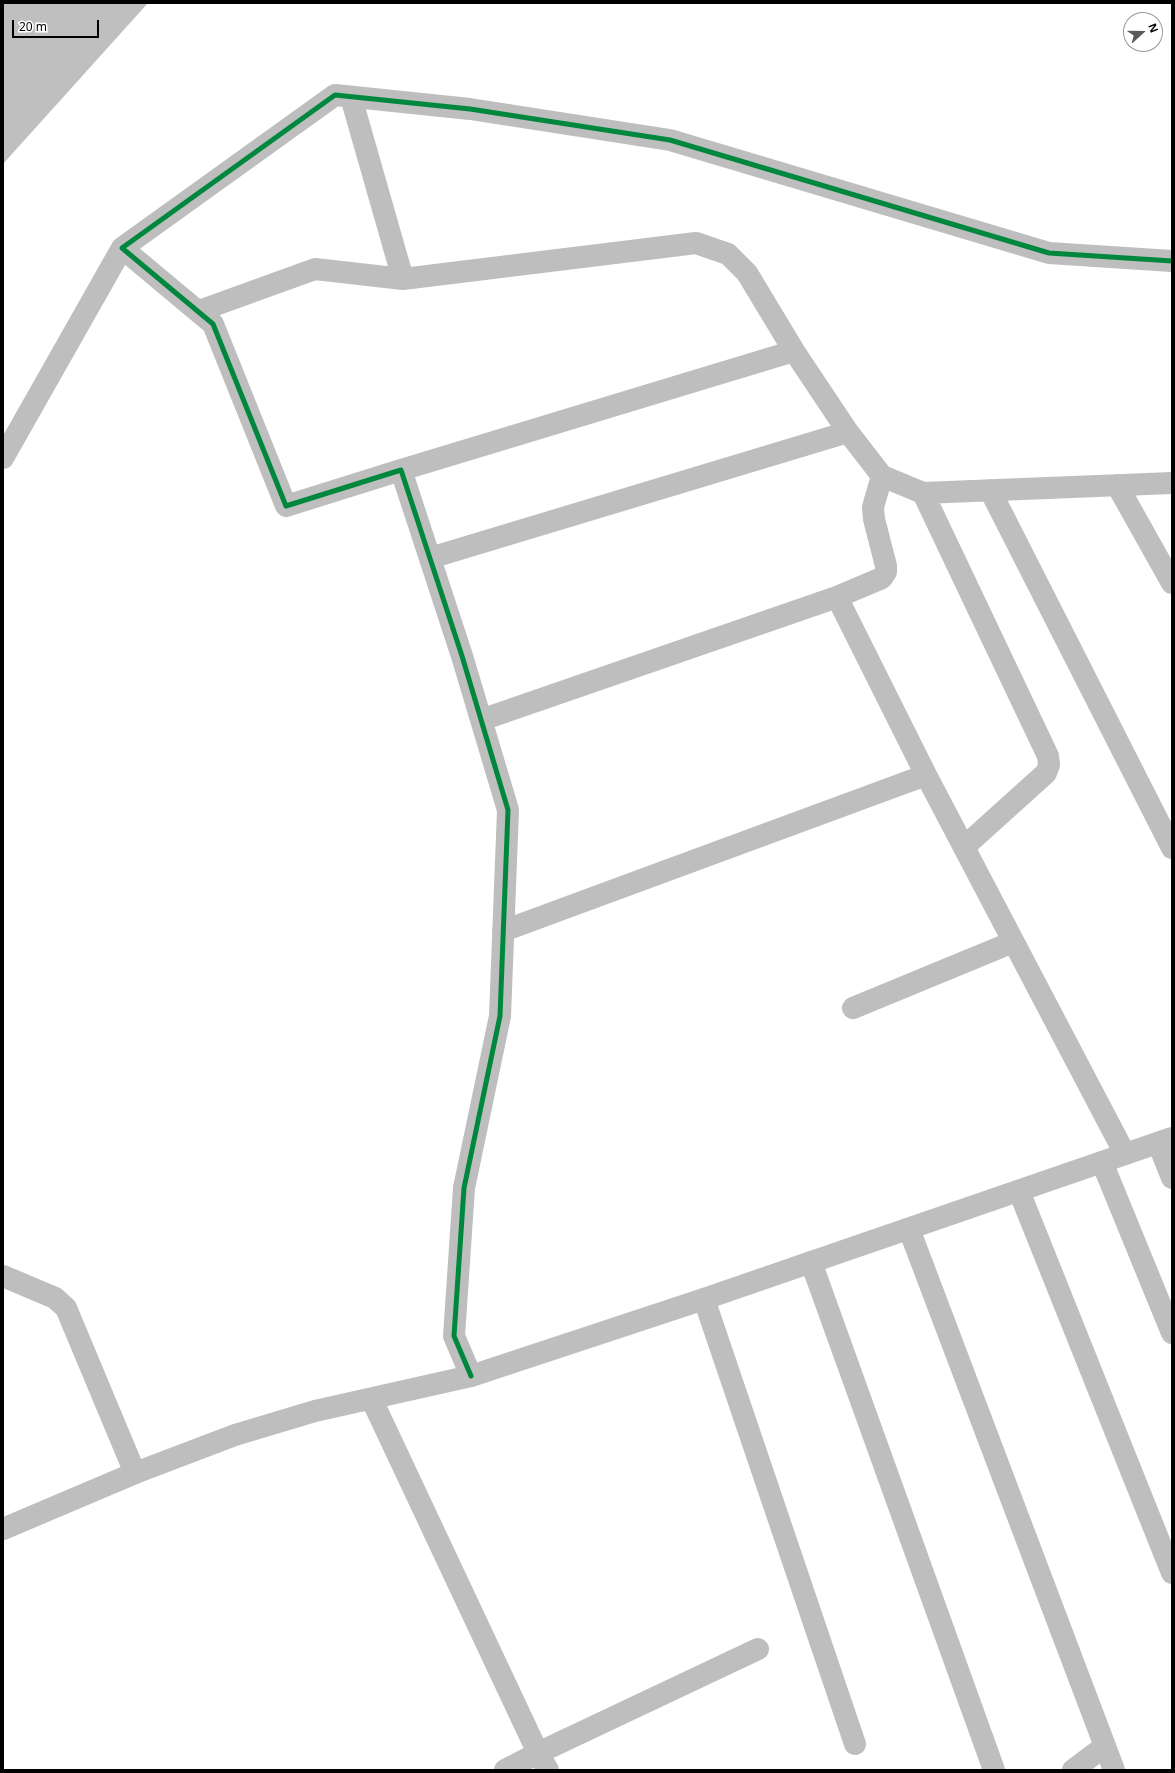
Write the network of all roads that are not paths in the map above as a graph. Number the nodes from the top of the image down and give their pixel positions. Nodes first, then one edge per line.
1 (351, 97) junction
2 (122, 248) junction
3 (1172, 261) edge
4 (403, 279) junction
5 (199, 312) junction
6 (794, 351) junction
7 (848, 432) junction
8 (3, 458) edge
9 (400, 470) junction
10 (882, 476) junction
11 (1172, 483) edge
12 (1117, 485) junction
13 (990, 490) junction
14 (923, 493) junction
15 (430, 558) junction
16 (1172, 583) edge
17 (837, 597) junction
18 (481, 720) junction
19 (926, 775) junction
20 (964, 847) junction
21 (1172, 848) edge
22 (504, 931) junction
23 (1013, 942) junction
24 (853, 1008) dead end
25 (1165, 1141) edge
26 (1125, 1154) junction
27 (1102, 1162) junction
28 (1172, 1178) edge
29 (1019, 1191) junction
30 (909, 1229) junction
31 (811, 1262) junction
32 (3, 1276) edge
33 (704, 1299) junction
34 (1172, 1333) edge
35 (470, 1376) junction
36 (372, 1400) junction
37 (135, 1473) junction
38 (3, 1529) edge
39 (1172, 1573) edge
40 (758, 1649) dead end
41 (855, 1744) dead end
42 (1105, 1746) junction
43 (543, 1761) edge
44 (505, 1770) edge
45 (994, 1770) edge
46 (1073, 1770) edge
47 (1114, 1770) edge

1 - 2 street
1 - 3 street
1 - 4 street
2 - 5 street
2 - 8 street
4 - 5 street
4 - 6 street
5 - 9 street
6 - 7 street
6 - 9 street
7 - 10 street
7 - 15 street
9 - 15 street
10 - 14 street
10 - 17 street
11 - 12 street
12 - 13 street
12 - 16 street
13 - 14 street
13 - 21 street
14 - 20 street
15 - 18 street
17 - 18 street
17 - 19 street
18 - 22 street
19 - 20 street
19 - 22 street
20 - 23 street
22 - 35 street
23 - 24 street
23 - 26 street
25 - 26 street
25 - 28 street
26 - 27 street
27 - 29 street
27 - 34 street
29 - 30 street
29 - 39 street
30 - 31 street
30 - 42 street
31 - 33 street
31 - 45 street
32 - 37 street
33 - 35 street
33 - 41 street
35 - 36 street
36 - 37 street
36 - 43 street
37 - 38 street
40 - 43 street
42 - 46 street
42 - 47 street
43 - 44 street

